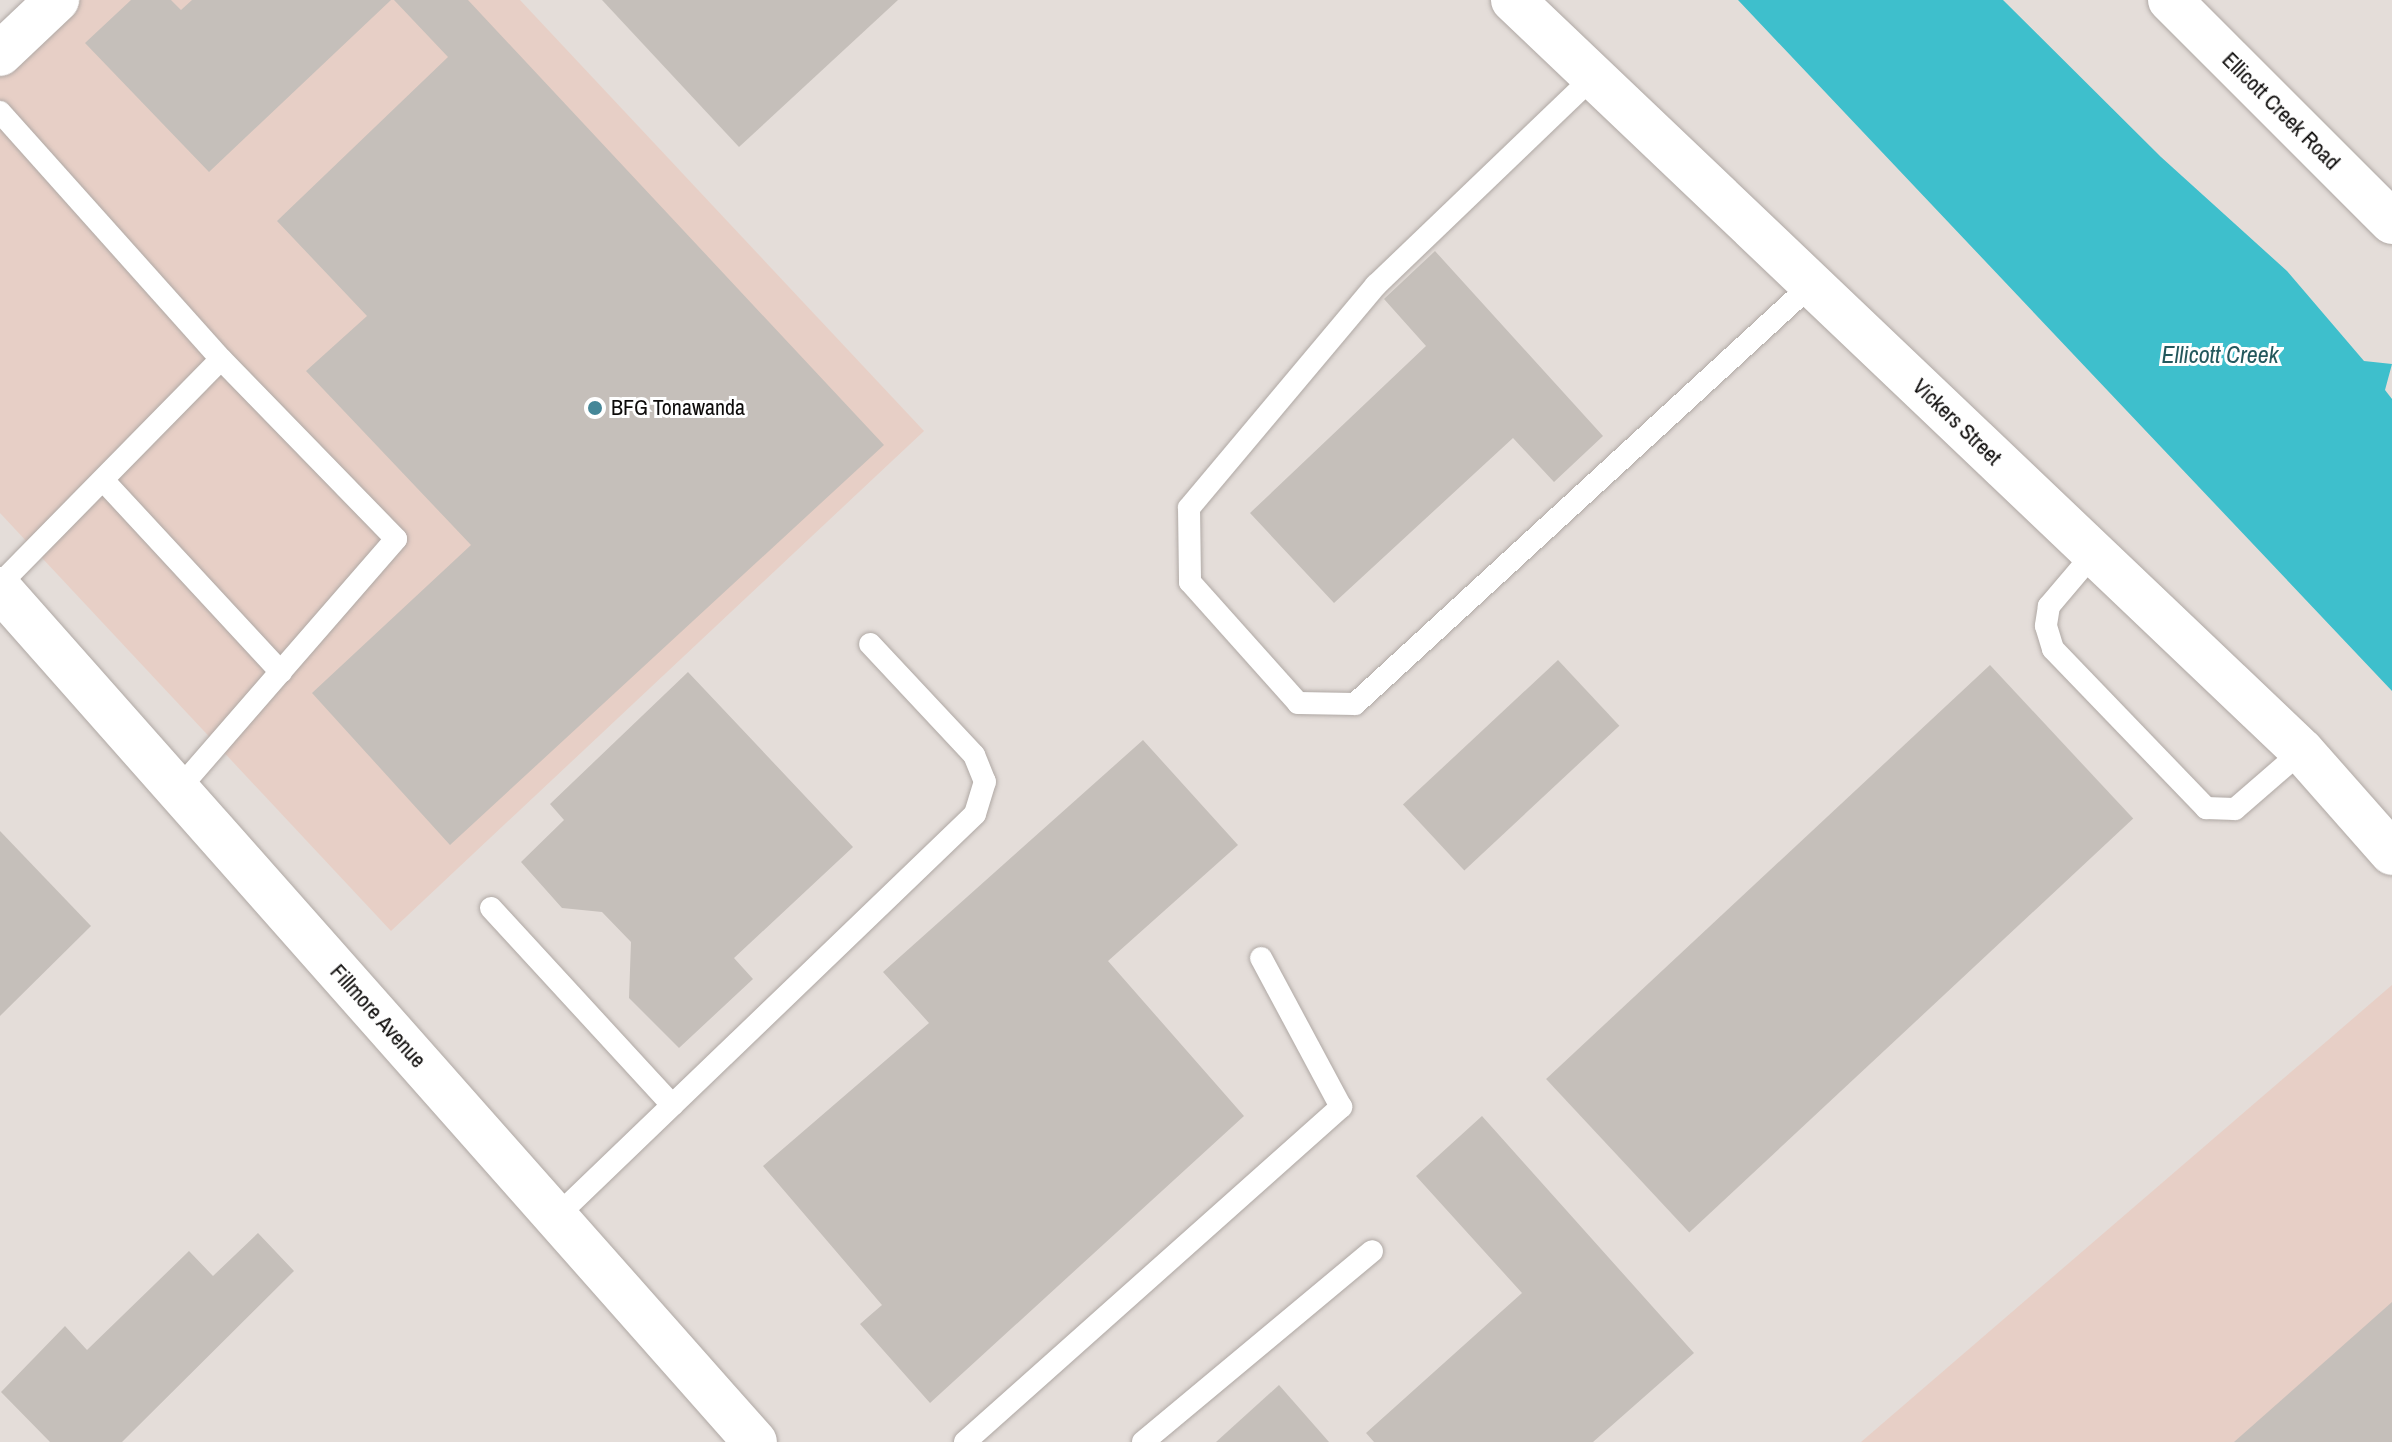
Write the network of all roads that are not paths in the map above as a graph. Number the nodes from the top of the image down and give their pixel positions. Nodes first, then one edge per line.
1 (57, 0) edge
2 (1513, 0) edge
3 (2170, 0) edge
4 (0, 54) edge
5 (1593, 77) junction
6 (0, 112) edge
7 (2392, 222) edge
8 (1812, 284) junction
9 (221, 359) junction
10 (103, 480) junction
11 (2094, 553) junction
12 (0, 587) edge
13 (870, 644) dead end
14 (281, 672) junction
15 (2302, 751) junction
16 (178, 790) junction
17 (2392, 853) edge
18 (491, 908) dead end
19 (1261, 958) dead end
20 (672, 1105) junction
21 (556, 1217) junction
22 (1372, 1251) dead end
23 (755, 1442) edge
24 (965, 1442) edge
25 (1143, 1442) edge

1 - 4 street
2 - 5 street, Vickers Street
3 - 7 street, Ellicott Creek Road
5 - 8 street, Vickers Street
5 - 8 lane
6 - 9 lane
8 - 11 street, Vickers Street
9 - 10 lane
9 - 14 lane
10 - 12 lane
10 - 14 lane
11 - 15 street, Vickers Street
11 - 15 lane
12 - 16 street, Fillmore Avenue
13 - 20 lane
14 - 16 lane
15 - 17 street, Vickers Street
16 - 21 street, Fillmore Avenue
18 - 20 lane
19 - 24 lane
20 - 21 lane
21 - 23 street, Fillmore Avenue
22 - 25 lane

